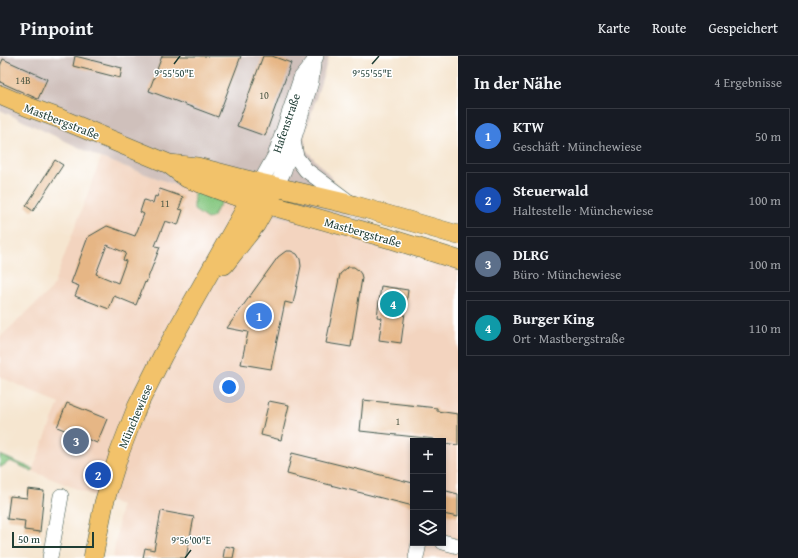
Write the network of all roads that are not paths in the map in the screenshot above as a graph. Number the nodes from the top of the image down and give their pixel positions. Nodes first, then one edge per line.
1 (314, 60) edge
2 (0, 96) edge
3 (293, 140) junction
4 (169, 164) junction
5 (268, 185) junction
6 (258, 203) junction
7 (353, 205) junction
8 (458, 235) edge
9 (458, 260) edge
10 (61, 496) dead end
11 (446, 543) edge
12 (418, 546) edge
13 (458, 546) edge
14 (50, 558) edge
15 (93, 558) edge
16 (416, 558) edge

1 - 3 street, Hafenstraße
1 - 5 street, Hafenstraße
2 - 4 main road, Mastbergstraße
3 - 5 street, Hafenstraße
3 - 7 street, Hafenstraße
4 - 5 main road, Mastbergstraße
4 - 6 main road, Mastbergstraße
5 - 6 main road
5 - 7 main road, Mastbergstraße
6 - 9 main road, Mastbergstraße
6 - 15 main road, Münchewiese
7 - 8 main road, Mastbergstraße
10 - 14 street
11 - 13 street
12 - 16 street

